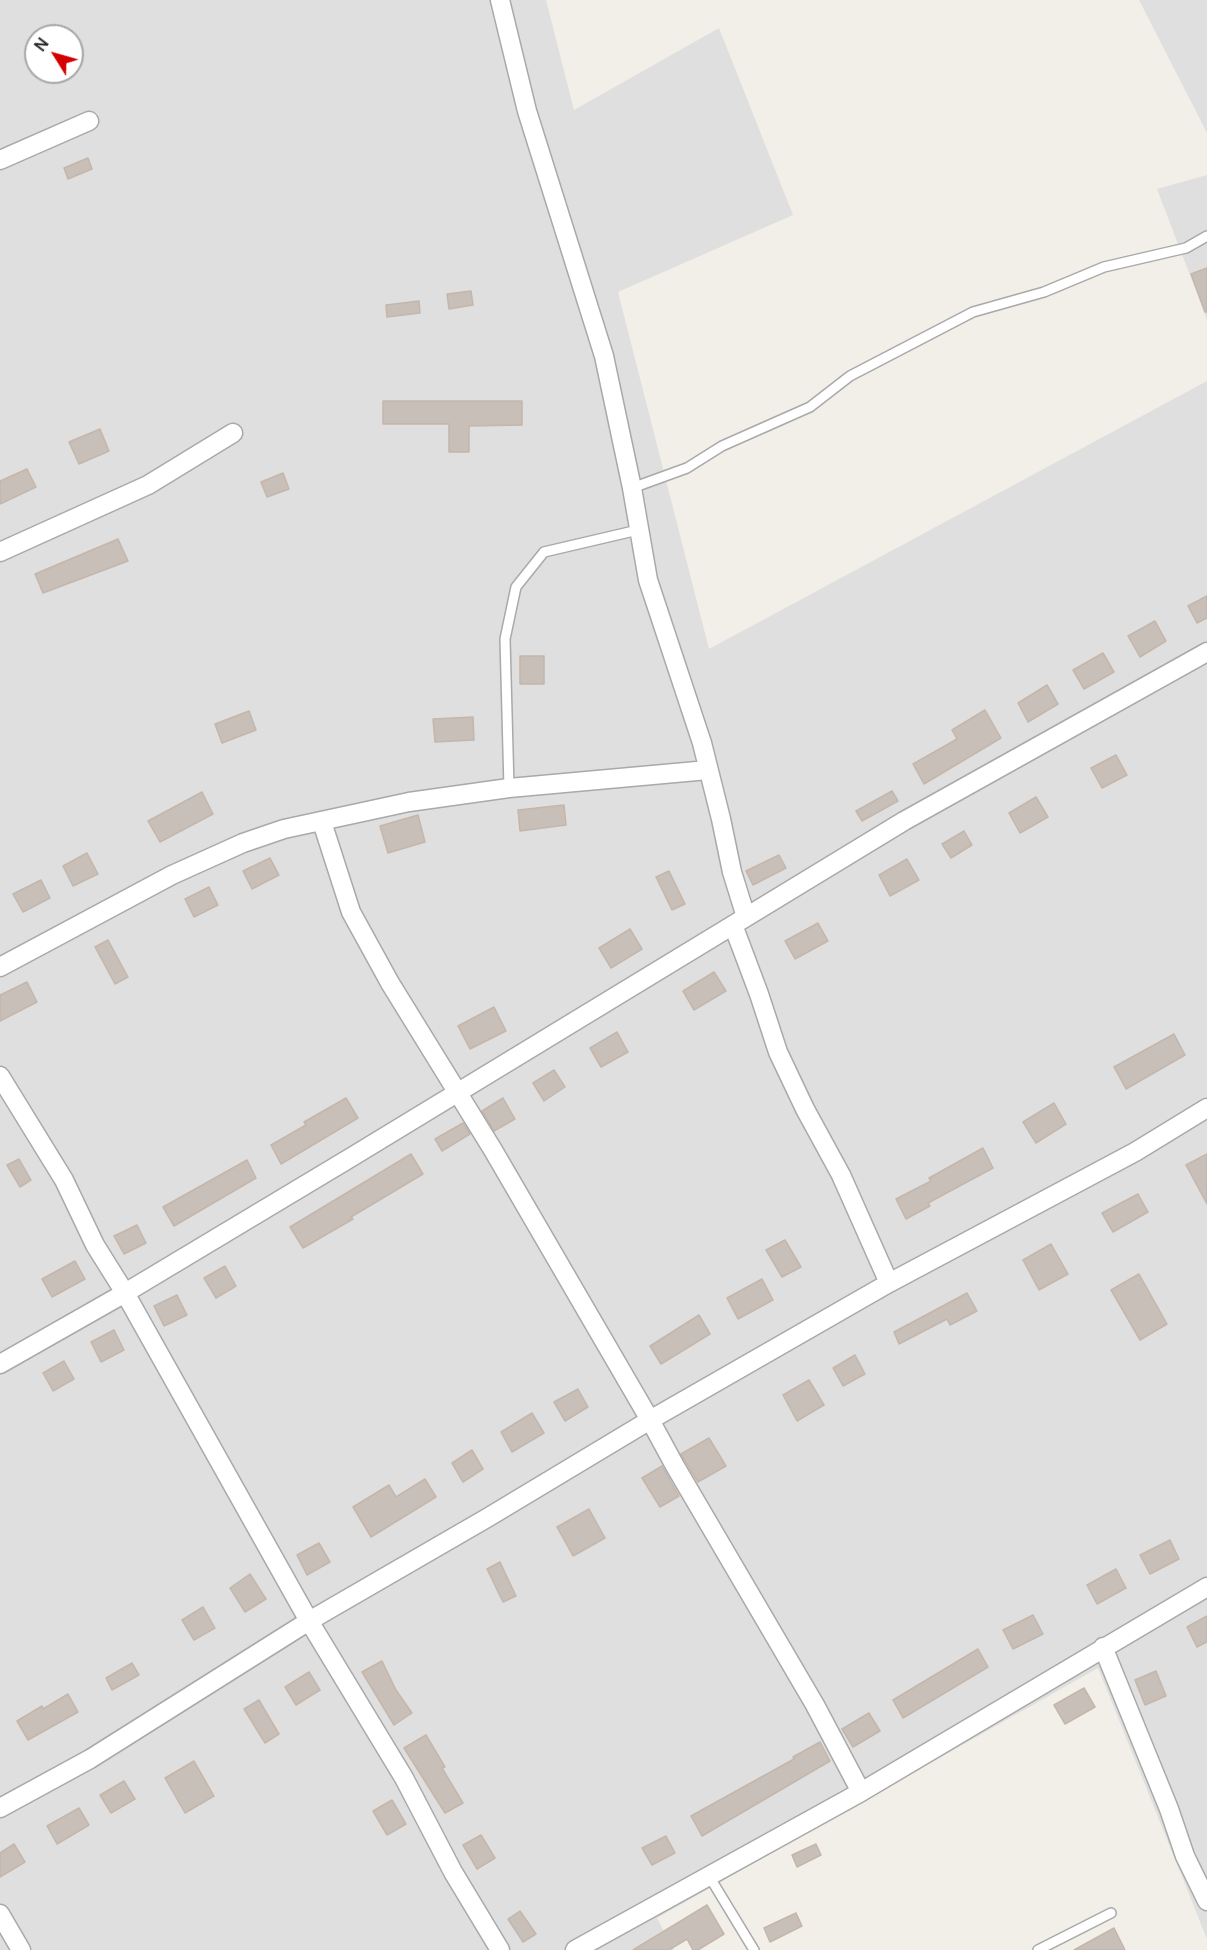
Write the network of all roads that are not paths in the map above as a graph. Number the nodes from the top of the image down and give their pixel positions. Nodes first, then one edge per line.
1 (500, 0) edge
2 (89, 121) dead end
3 (0, 160) edge
4 (1207, 237) edge
5 (233, 433) dead end
6 (632, 488) junction
7 (638, 530) junction
8 (0, 552) edge
9 (1207, 652) edge
10 (708, 770) junction
11 (509, 788) junction
12 (322, 822) junction
13 (739, 921) junction
14 (0, 967) edge
15 (0, 1076) edge
16 (457, 1093) junction
17 (1207, 1108) edge
18 (889, 1283) junction
19 (124, 1293) junction
20 (0, 1364) edge
21 (650, 1420) junction
22 (1207, 1587) edge
23 (309, 1621) junction
24 (1103, 1647) junction
25 (861, 1792) junction
26 (0, 1808) edge
27 (709, 1876) junction
28 (1207, 1901) edge
29 (1111, 1913) dead end
30 (0, 1914) edge
31 (21, 1950) edge
32 (500, 1950) edge
33 (575, 1950) edge
34 (754, 1950) edge
35 (1038, 1950) edge

1 - 6 street
2 - 3 street
4 - 6 lane
5 - 8 street
6 - 7 street
7 - 10 street
7 - 11 lane
9 - 13 street
10 - 11 street
10 - 13 street
11 - 12 street
12 - 14 street
12 - 16 street
13 - 16 street
13 - 18 street
15 - 19 street
16 - 19 street
16 - 21 street
17 - 18 street
18 - 21 street
19 - 20 street
19 - 23 street
21 - 23 street
21 - 25 street
22 - 24 street
23 - 26 street
23 - 32 street
24 - 25 street
24 - 28 street
25 - 27 street
27 - 33 street
27 - 34 lane
29 - 35 lane
30 - 31 street

